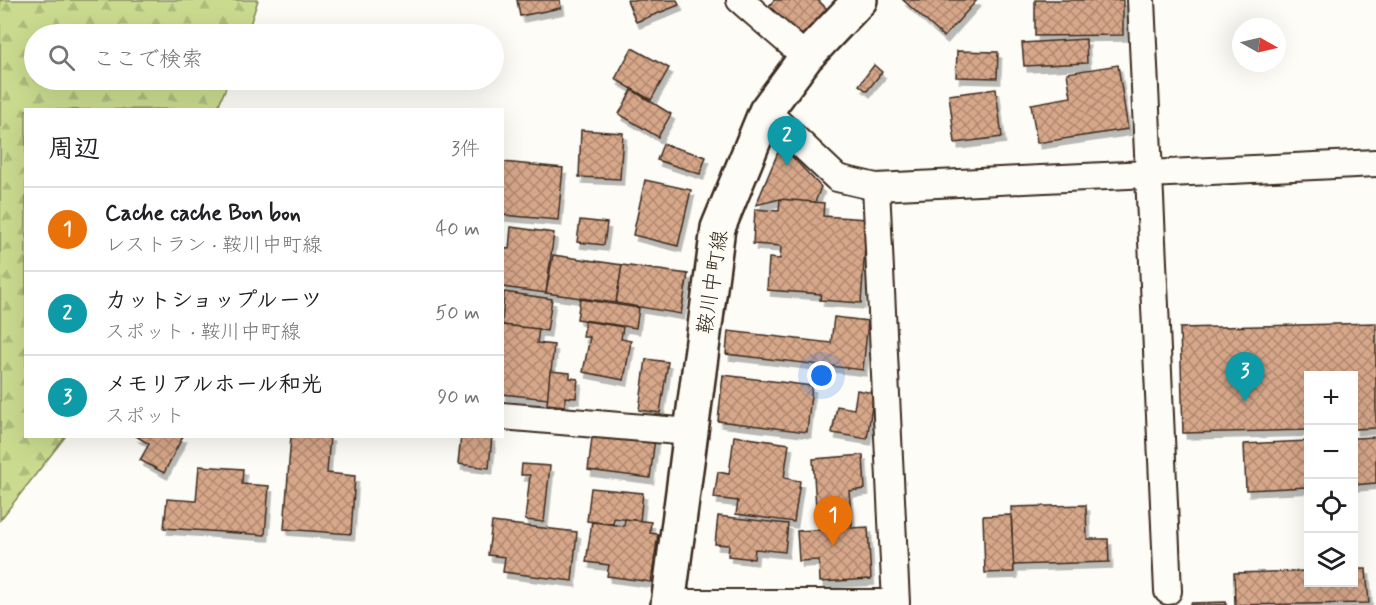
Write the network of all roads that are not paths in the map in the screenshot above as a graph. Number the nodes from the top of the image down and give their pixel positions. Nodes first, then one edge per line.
1 (740, 0) edge
2 (860, 0) edge
3 (1141, 0) edge
4 (806, 57) junction
5 (766, 111) junction
6 (1376, 163) edge
7 (1148, 175) junction
8 (876, 187) junction
9 (504, 416) edge
10 (690, 432) junction
11 (1168, 591) dead end
12 (668, 604) edge

1 - 4 street
2 - 4 main road, 鞍川中町線
3 - 7 street
4 - 5 main road, 鞍川中町線
5 - 8 street
5 - 10 main road, 鞍川中町線
6 - 7 street
7 - 8 street
7 - 11 street
8 - 12 street
9 - 10 street
10 - 12 main road, 鞍川中町線

